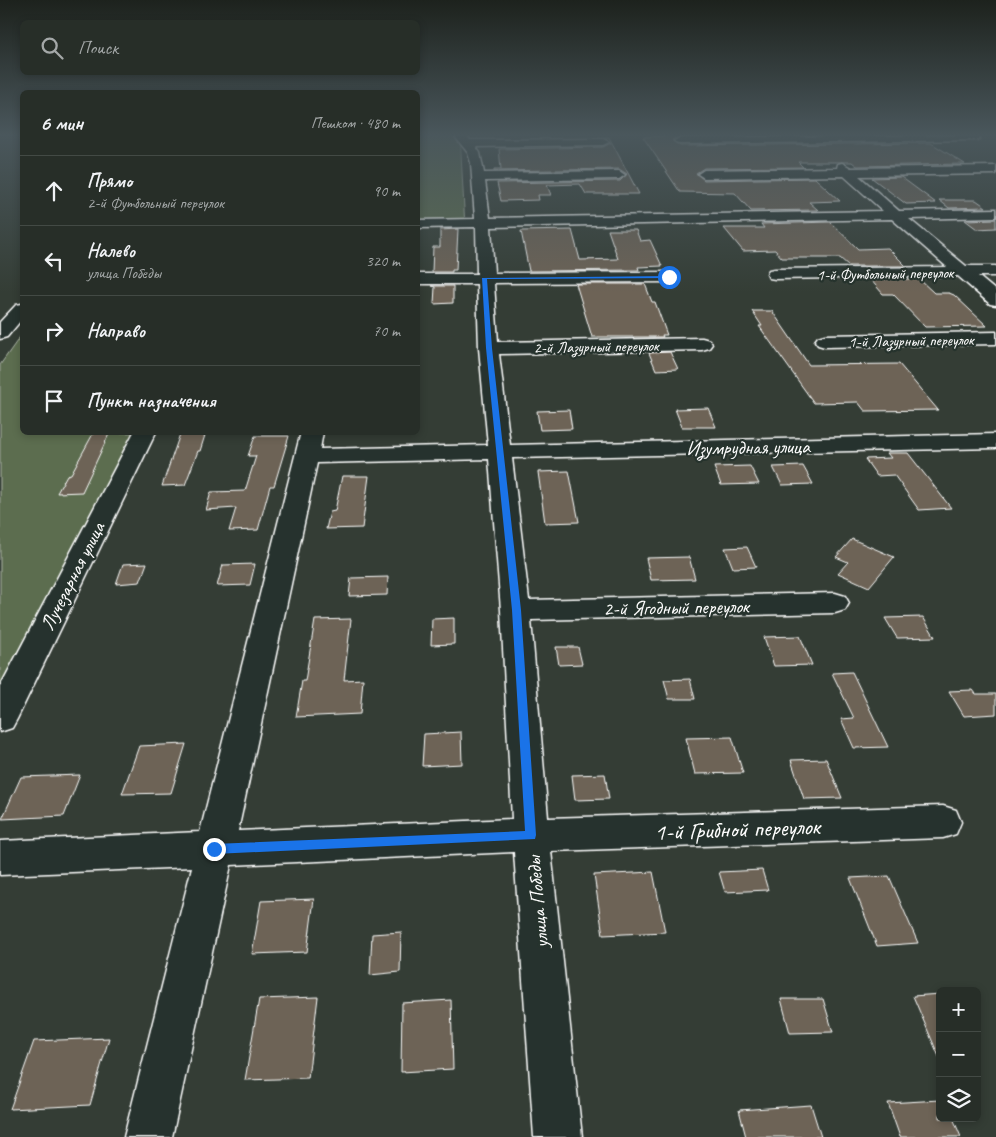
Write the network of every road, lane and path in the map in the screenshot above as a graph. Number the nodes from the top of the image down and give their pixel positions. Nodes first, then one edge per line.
1 (479, 187) edge
2 (865, 187) edge
3 (996, 213) edge
4 (896, 215) junction
5 (483, 223) junction
6 (420, 224) edge
7 (996, 271) edge
8 (962, 272) junction
9 (775, 274) dead end
10 (669, 277) dead end
11 (484, 278) junction
12 (420, 279) edge
13 (996, 300) edge
14 (20, 310) edge
15 (0, 333) edge
16 (996, 338) edge
17 (825, 341) dead end
18 (702, 344) dead end
19 (489, 348) junction
20 (143, 435) edge
21 (996, 441) edge
22 (308, 444) edge
23 (501, 452) junction
24 (835, 603) dead end
25 (516, 610) junction
26 (0, 719) edge
27 (943, 822) dead end
28 (531, 835) junction
29 (214, 849) junction
30 (0, 858) edge
31 (148, 1137) edge
32 (558, 1137) edge

1 - 5 street, улица Победы
2 - 4 street
3 - 4 street
4 - 5 street
4 - 8 street
5 - 6 street
5 - 11 street, улица Победы
7 - 8 street, 1-й Футбольный переулок
8 - 9 street, 1-й Футбольный переулок
8 - 13 street
10 - 11 street
11 - 12 street
11 - 19 street, улица Победы
14 - 15 street
16 - 17 street, 1-й Лазурный переулок
18 - 19 street, 2-й Лазурный переулок
19 - 23 street, улица Победы
20 - 26 street, Лучезарная улица
21 - 23 street, Изумрудная улица
22 - 23 street, Изумрудная улица
22 - 29 street
23 - 25 street, улица Победы
24 - 25 street, 2-й Ягодный переулок
25 - 28 street, улица Победы
27 - 28 street, 1-й Грибной переулок
28 - 29 street, 1-й Грибной переулок
28 - 32 street, улица Победы
29 - 30 street, 1-й Грибной переулок
29 - 31 street

